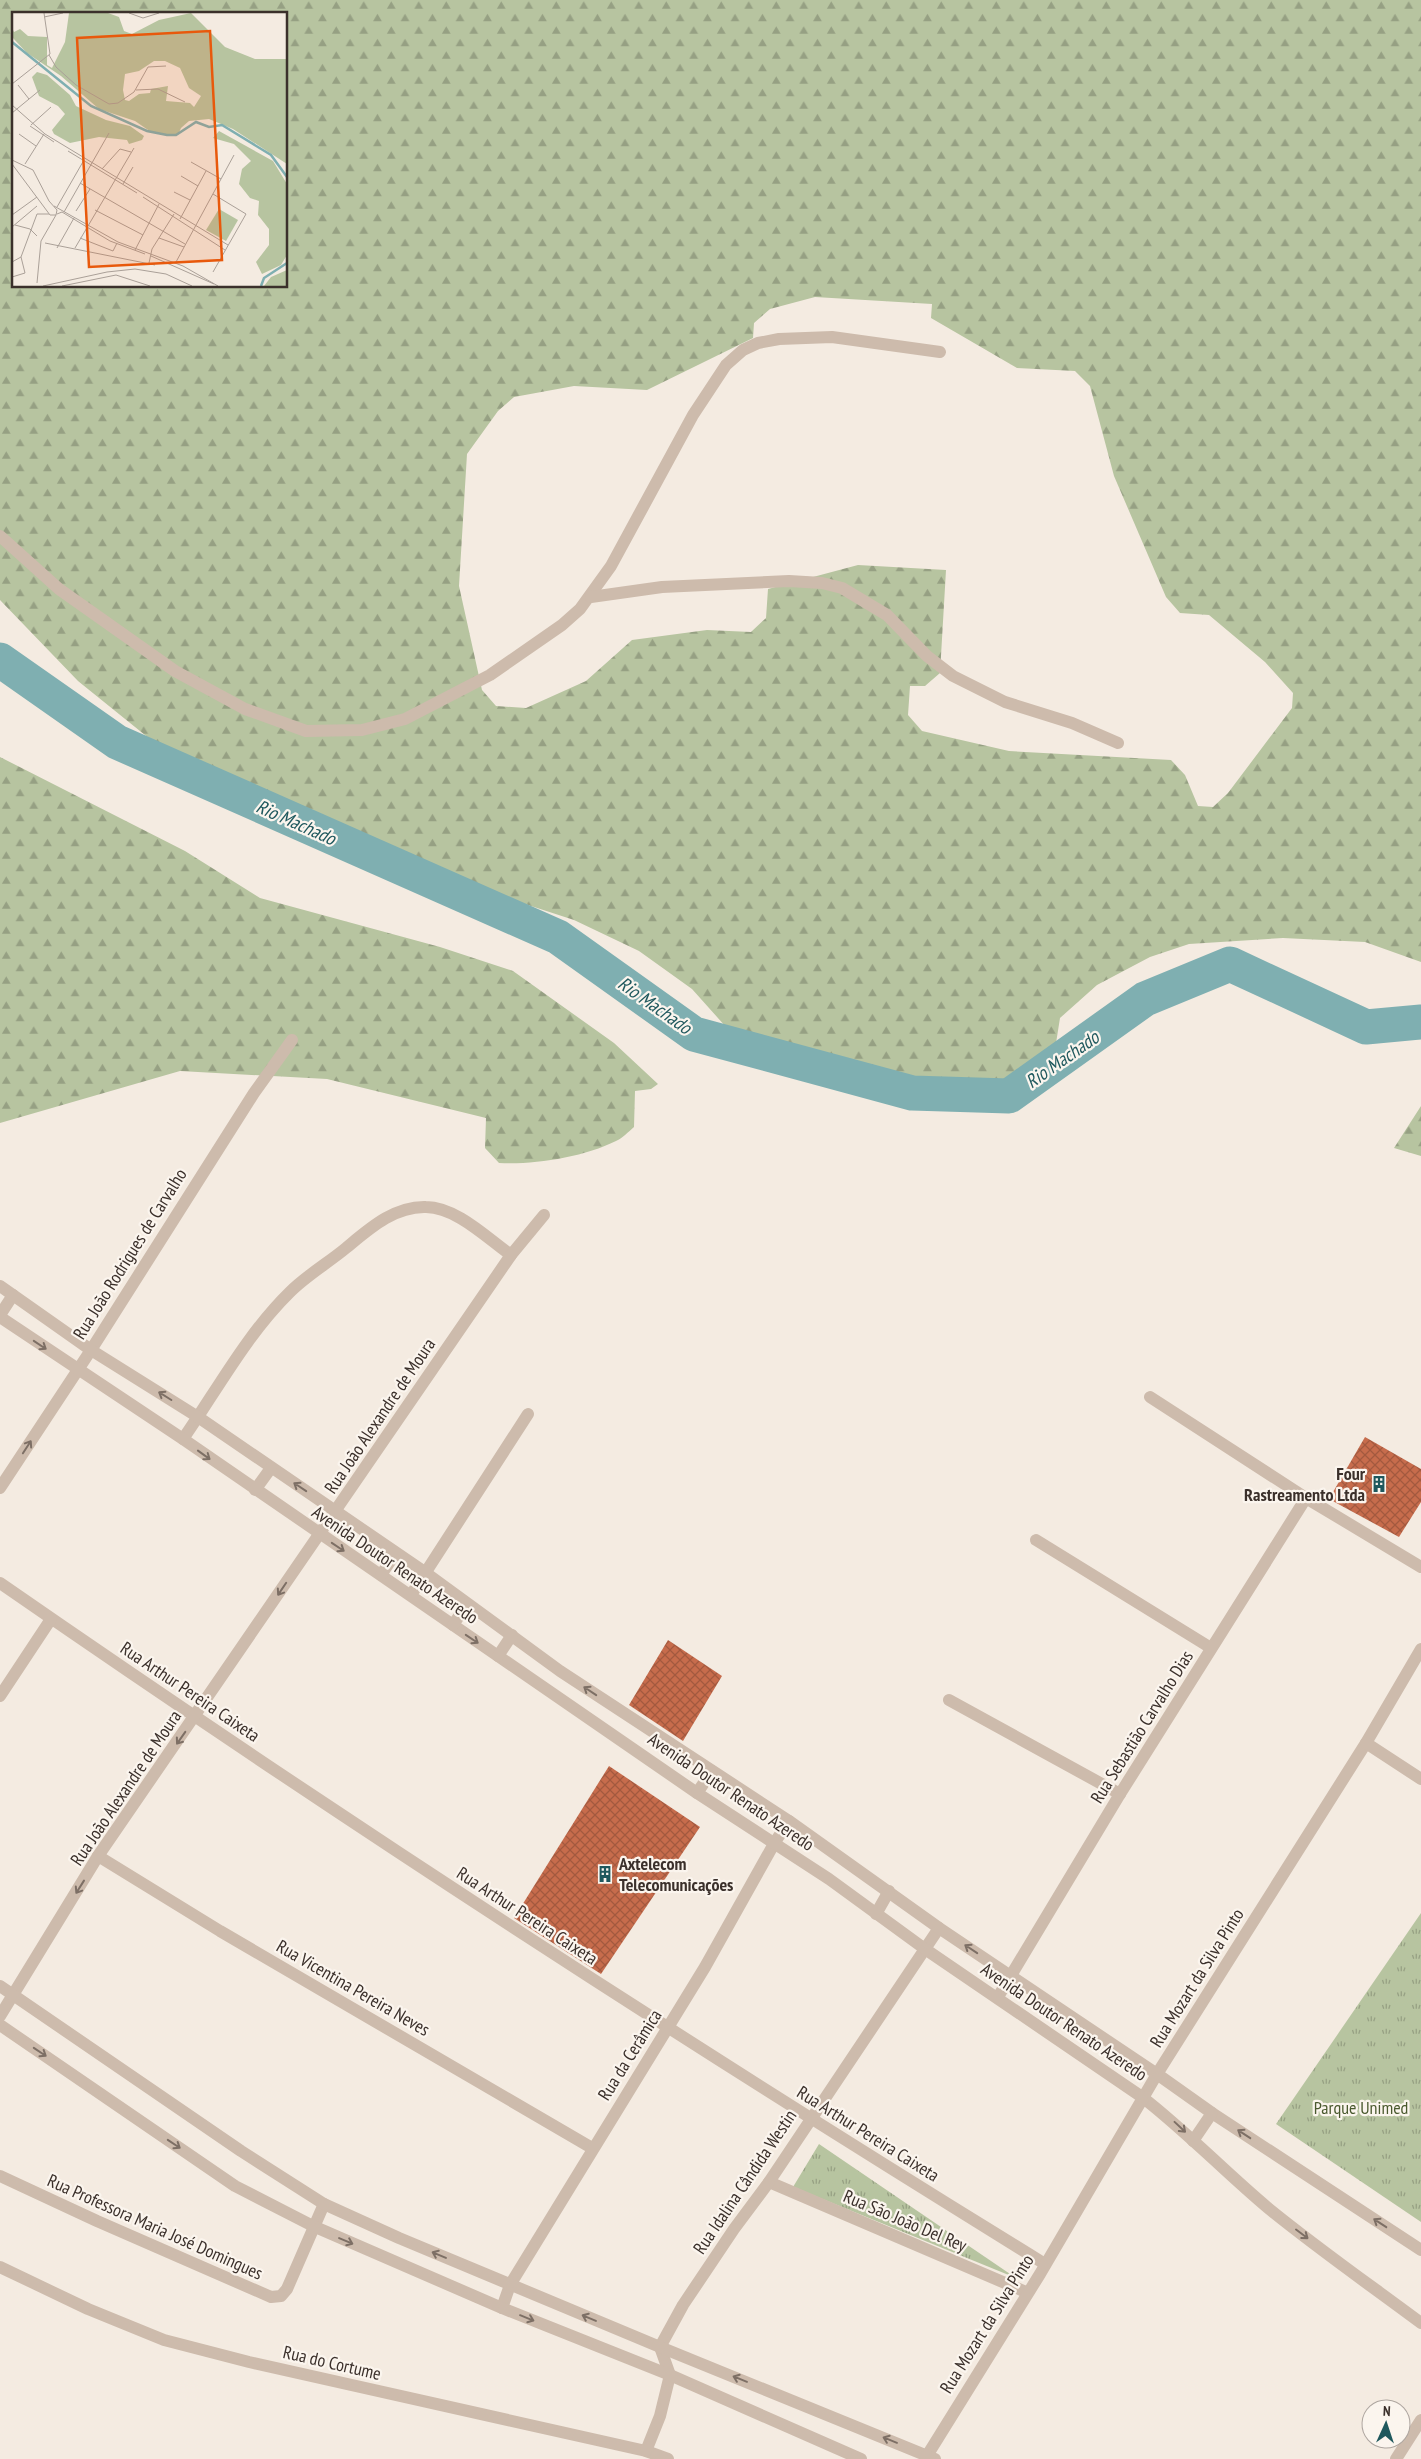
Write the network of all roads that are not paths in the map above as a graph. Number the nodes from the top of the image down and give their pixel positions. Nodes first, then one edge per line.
1 (940, 352) dead end
2 (0, 536) edge
3 (591, 596) junction
4 (1118, 743) dead end
5 (292, 1040) dead end
6 (544, 1214) dead end
7 (510, 1254) junction
8 (0, 1286) edge
9 (13, 1295) junction
10 (0, 1316) edge
11 (91, 1350) junction
12 (77, 1369) junction
13 (1150, 1397) dead end
14 (528, 1414) dead end
15 (198, 1417) junction
16 (182, 1439) junction
17 (271, 1468) junction
18 (0, 1488) edge
19 (254, 1490) junction
20 (1306, 1498) junction
21 (336, 1512) junction
22 (319, 1534) junction
23 (1036, 1540) dead end
24 (395, 1554) junction
25 (1421, 1567) edge
26 (426, 1573) junction
27 (381, 1575) junction
28 (0, 1583) edge
29 (411, 1596) junction
30 (467, 1604) junction
31 (52, 1619) junction
32 (453, 1625) junction
33 (512, 1635) junction
34 (1211, 1648) junction
35 (1421, 1649) edge
36 (498, 1656) junction
37 (560, 1671) junction
38 (548, 1690) junction
39 (0, 1696) edge
40 (949, 1700) dead end
41 (620, 1711) junction
42 (196, 1717) junction
43 (608, 1729) junction
44 (1366, 1743) junction
45 (712, 1771) junction
46 (1421, 1779) edge
47 (697, 1793) junction
48 (1120, 1794) junction
49 (789, 1821) junction
50 (775, 1842) junction
51 (98, 1856) junction
52 (840, 1859) junction
53 (829, 1879) junction
54 (889, 1891) junction
55 (876, 1914) junction
56 (939, 1928) junction
57 (925, 1949) junction
58 (1011, 1977) junction
59 (0, 1986) edge
60 (14, 1994) junction
61 (998, 1997) junction
62 (0, 2016) edge
63 (0, 2025) edge
64 (668, 2028) junction
65 (1157, 2074) junction
66 (1142, 2097) junction
67 (1212, 2113) junction
68 (810, 2119) junction
69 (1193, 2142) junction
70 (592, 2148) junction
71 (0, 2176) edge
72 (769, 2182) junction
73 (324, 2204) junction
74 (313, 2226) junction
75 (1421, 2250) edge
76 (1045, 2264) junction
77 (0, 2267) edge
78 (510, 2285) junction
79 (1026, 2292) junction
80 (502, 2308) junction
81 (1421, 2323) edge
82 (660, 2348) junction
83 (670, 2375) junction
84 (1421, 2420) edge
85 (646, 2451) junction
86 (929, 2458) edge
87 (668, 2459) edge
88 (862, 2459) edge
89 (1396, 2459) edge

1 - 3 street
2 - 3 street
3 - 4 street
5 - 11 street, Rua João Rodrigues de Carvalho
6 - 7 street, Rua João Alexandre de Moura
7 - 15 street
7 - 21 street, Rua João Alexandre de Moura
8 - 9 street, Avenida Doutor Renato Azeredo
9 - 10 street
9 - 11 street, Avenida Doutor Renato Azeredo
10 -> 12 street, Avenida Doutor Renato Azeredo
11 - 12 street, Rua João Rodrigues de Carvalho
15 -> 11 street, Avenida Doutor Renato Azeredo
12 - 16 street, Avenida Doutor Renato Azeredo
18 -> 12 street, Rua João Rodrigues de Carvalho
13 - 20 street
14 - 26 street
15 - 16 street
15 - 17 street, Avenida Doutor Renato Azeredo
16 -> 19 street, Avenida Doutor Renato Azeredo
17 - 19 street
21 -> 17 street, Avenida Doutor Renato Azeredo
19 - 22 street, Avenida Doutor Renato Azeredo
20 - 25 street
20 - 34 street, Rua Sebastião Carvalho Dias
21 - 22 street, Rua João Alexandre de Moura
21 - 24 street, Avenida Doutor Renato Azeredo
22 -> 27 street, Avenida Doutor Renato Azeredo
22 -> 42 street, Rua João Alexandre de Moura
23 - 34 street
24 - 26 street, Avenida Doutor Renato Azeredo
24 - 27 street
26 - 29 street
26 - 30 street, Avenida Doutor Renato Azeredo
27 - 29 street, Avenida Doutor Renato Azeredo
28 - 31 street, Rua Arthur Pereira Caixeta
29 - 32 street, Avenida Doutor Renato Azeredo
30 - 32 street
30 - 33 street, Avenida Doutor Renato Azeredo
31 - 39 street
31 - 42 street, Rua Arthur Pereira Caixeta
32 -> 36 street, Avenida Doutor Renato Azeredo
33 - 36 street
33 - 37 street, Avenida Doutor Renato Azeredo
34 - 48 street, Rua Sebastião Carvalho Dias
35 - 44 street, Rua Mozart da Silva Pinto
36 - 38 street, Avenida Doutor Renato Azeredo
37 - 38 street
41 -> 37 street, Avenida Doutor Renato Azeredo
38 - 43 street, Avenida Doutor Renato Azeredo
40 - 48 street
41 - 43 street
41 - 45 street, Avenida Doutor Renato Azeredo
42 -> 51 street, Rua João Alexandre de Moura
42 - 64 street, Rua Arthur Pereira Caixeta
43 - 47 street, Avenida Doutor Renato Azeredo
44 - 46 street
44 - 65 street, Rua Mozart da Silva Pinto
45 - 47 street
45 - 49 street, Avenida Doutor Renato Azeredo
47 - 50 street, Avenida Doutor Renato Azeredo
48 - 58 street, Rua Sebastião Carvalho Dias
49 - 50 street, Rua da Cerâmica
49 - 52 street, Avenida Doutor Renato Azeredo
50 - 53 street, Avenida Doutor Renato Azeredo
50 - 64 street, Rua da Cerâmica
51 -> 60 street, Rua João Alexandre de Moura
51 - 70 street, Rua Vicentina Pereira Neves
52 - 53 street
52 - 54 street, Avenida Doutor Renato Azeredo
53 - 55 street, Avenida Doutor Renato Azeredo
54 - 55 street
54 - 56 street, Avenida Doutor Renato Azeredo
55 - 57 street, Avenida Doutor Renato Azeredo
56 - 57 street, Rua Idalina Cândida Westin
58 -> 56 street, Avenida Doutor Renato Azeredo
57 - 61 street, Avenida Doutor Renato Azeredo
57 - 68 street, Rua Idalina Cândida Westin
58 - 61 street, Rua Sebastião Carvalho Dias
58 - 65 street, Avenida Doutor Renato Azeredo
59 - 60 street
60 - 62 street, Rua João Alexandre de Moura
60 - 73 street
61 - 66 street, Avenida Doutor Renato Azeredo
63 -> 74 street
64 - 68 street, Rua Arthur Pereira Caixeta
64 - 70 street, Rua da Cerâmica
65 - 66 street, Rua Mozart da Silva Pinto
65 - 67 street, Avenida Doutor Renato Azeredo
66 -> 69 street, Avenida Doutor Renato Azeredo
66 - 76 street, Rua Mozart da Silva Pinto
67 - 69 street
75 -> 67 street, Avenida Doutor Renato Azeredo
68 - 72 street, Rua Idalina Cândida Westin
68 - 76 street, Rua Arthur Pereira Caixeta
69 -> 81 street, Avenida Doutor Renato Azeredo
70 - 78 street, Rua da Cerâmica
71 - 74 street, Rua Professora Maria José Domingues
72 - 79 street, Rua São João Del Rey
72 - 82 street, Rua Idalina Cândida Westin
73 - 74 street
78 -> 73 street
74 -> 80 street
76 - 79 street, Rua Mozart da Silva Pinto
77 - 85 street, Rua do Cortume
78 - 80 street, Rua da Cerâmica
82 -> 78 street
79 - 86 street, Rua Mozart da Silva Pinto
80 -> 83 street
82 - 83 street
86 -> 82 street
83 - 85 street
83 - 88 street
84 - 89 street
85 - 87 street, Rua do Cortume

